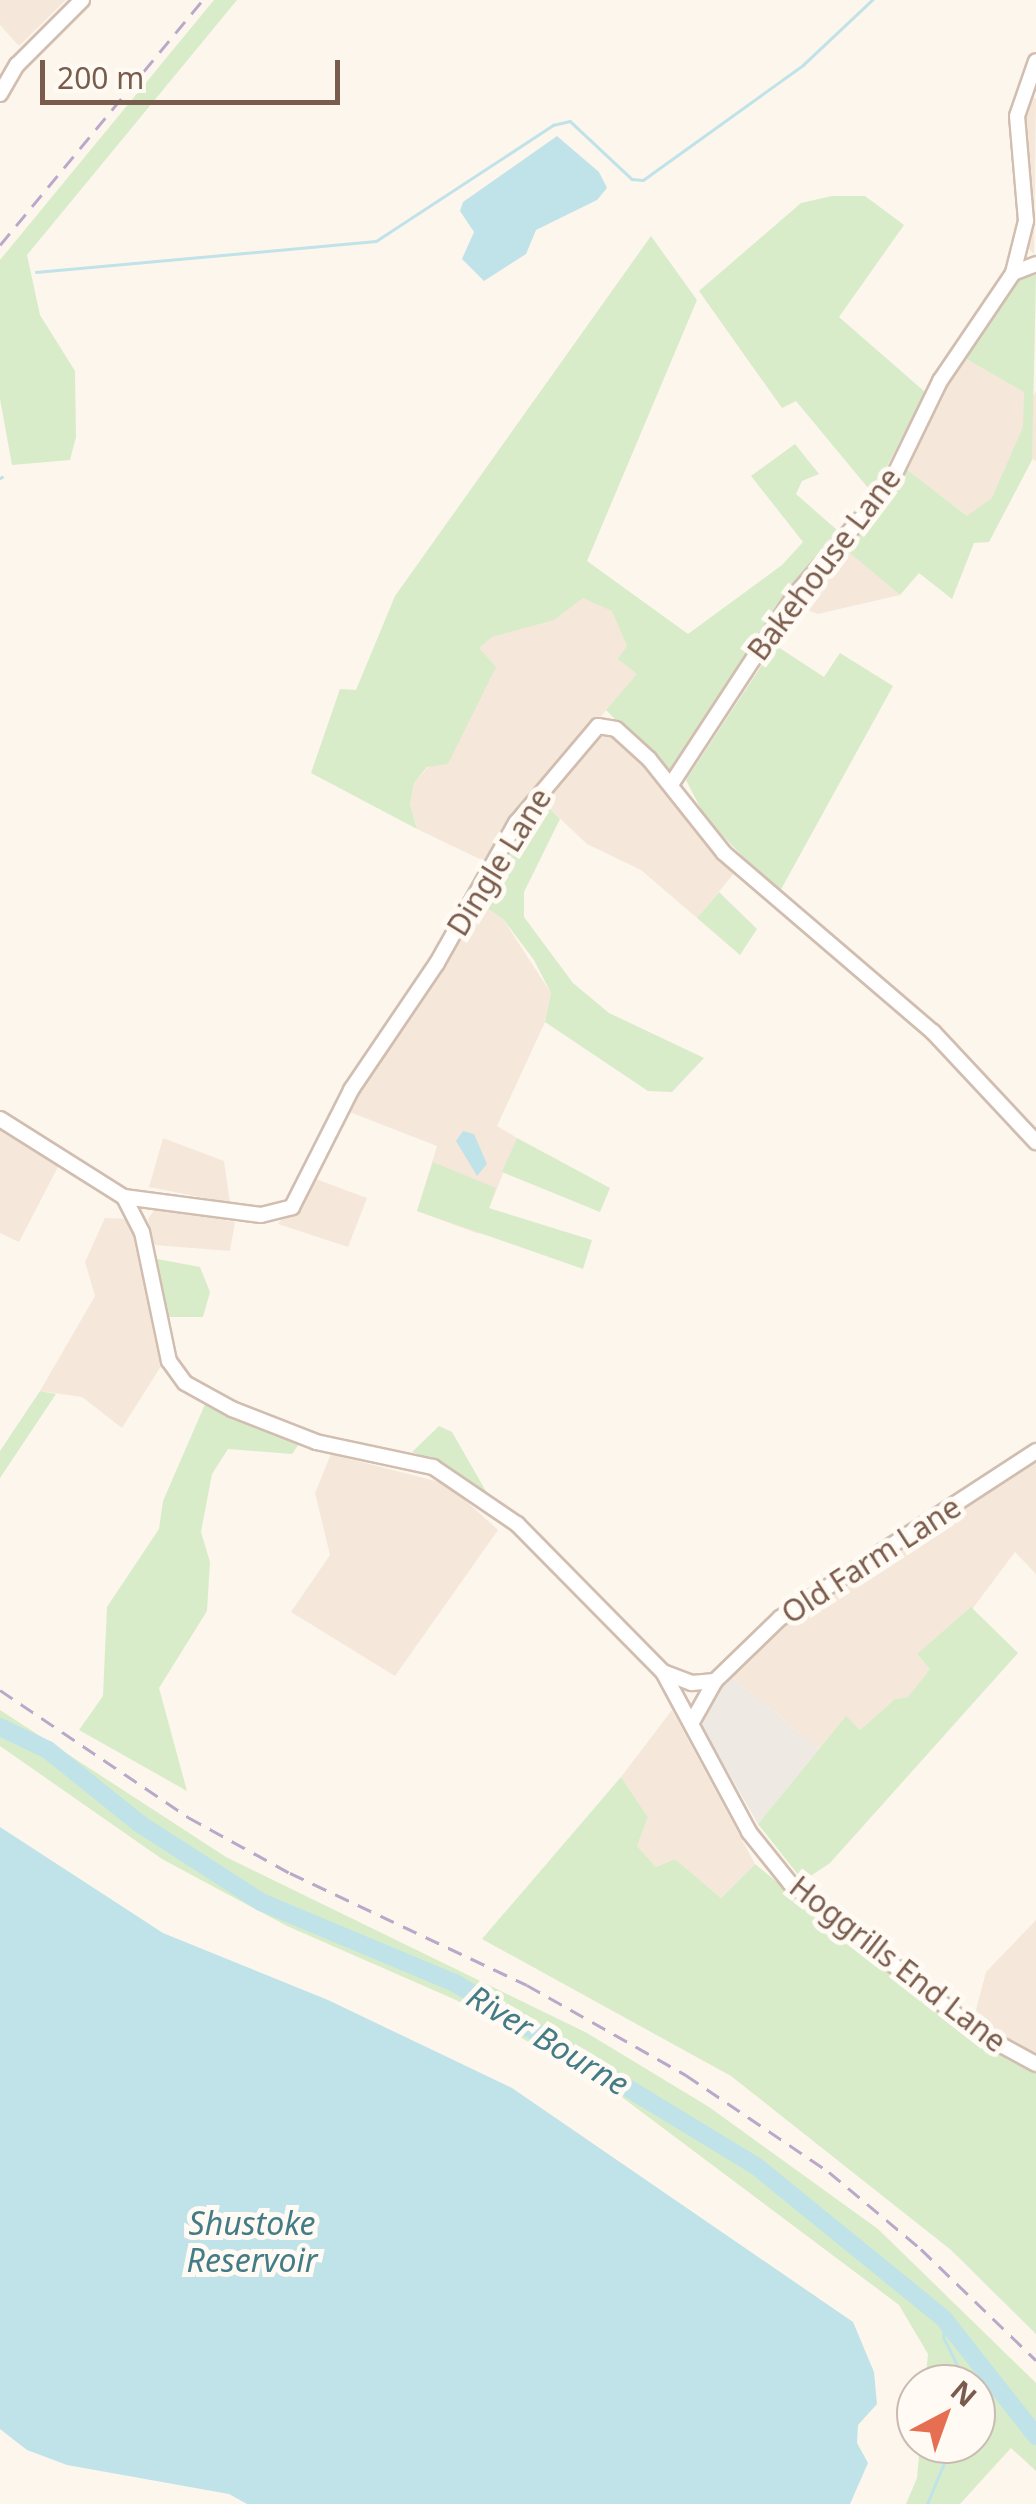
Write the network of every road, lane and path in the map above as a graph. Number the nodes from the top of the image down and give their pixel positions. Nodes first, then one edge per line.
1 (82, 0) edge
2 (1036, 60) edge
3 (0, 94) edge
4 (1021, 248) junction
5 (1035, 263) edge
6 (1013, 273) junction
7 (672, 783) junction
8 (0, 1118) edge
9 (1036, 1142) edge
10 (124, 1196) junction
11 (159, 1200) junction
12 (138, 1218) junction
13 (1036, 1451) edge
14 (663, 1672) junction
15 (715, 1681) junction
16 (692, 1722) junction
17 (1036, 2064) edge

1 - 3 street
2 - 4 street, Bakehouse Lane
4 - 5 street
4 - 6 street, Bakehouse Lane
5 - 6 street
6 - 7 street, Bakehouse Lane
7 - 9 street, Dingle Lane
7 - 11 street, Dingle Lane
8 - 10 street
10 - 11 street, Dingle Lane
10 - 12 street
11 - 12 street
12 - 14 street, Hoggrills End Lane
13 - 15 street, Old Farm Lane
14 - 15 street
14 - 16 street, Hoggrills End Lane
15 - 16 street, Old Farm Lane
16 - 17 street, Hoggrills End Lane

